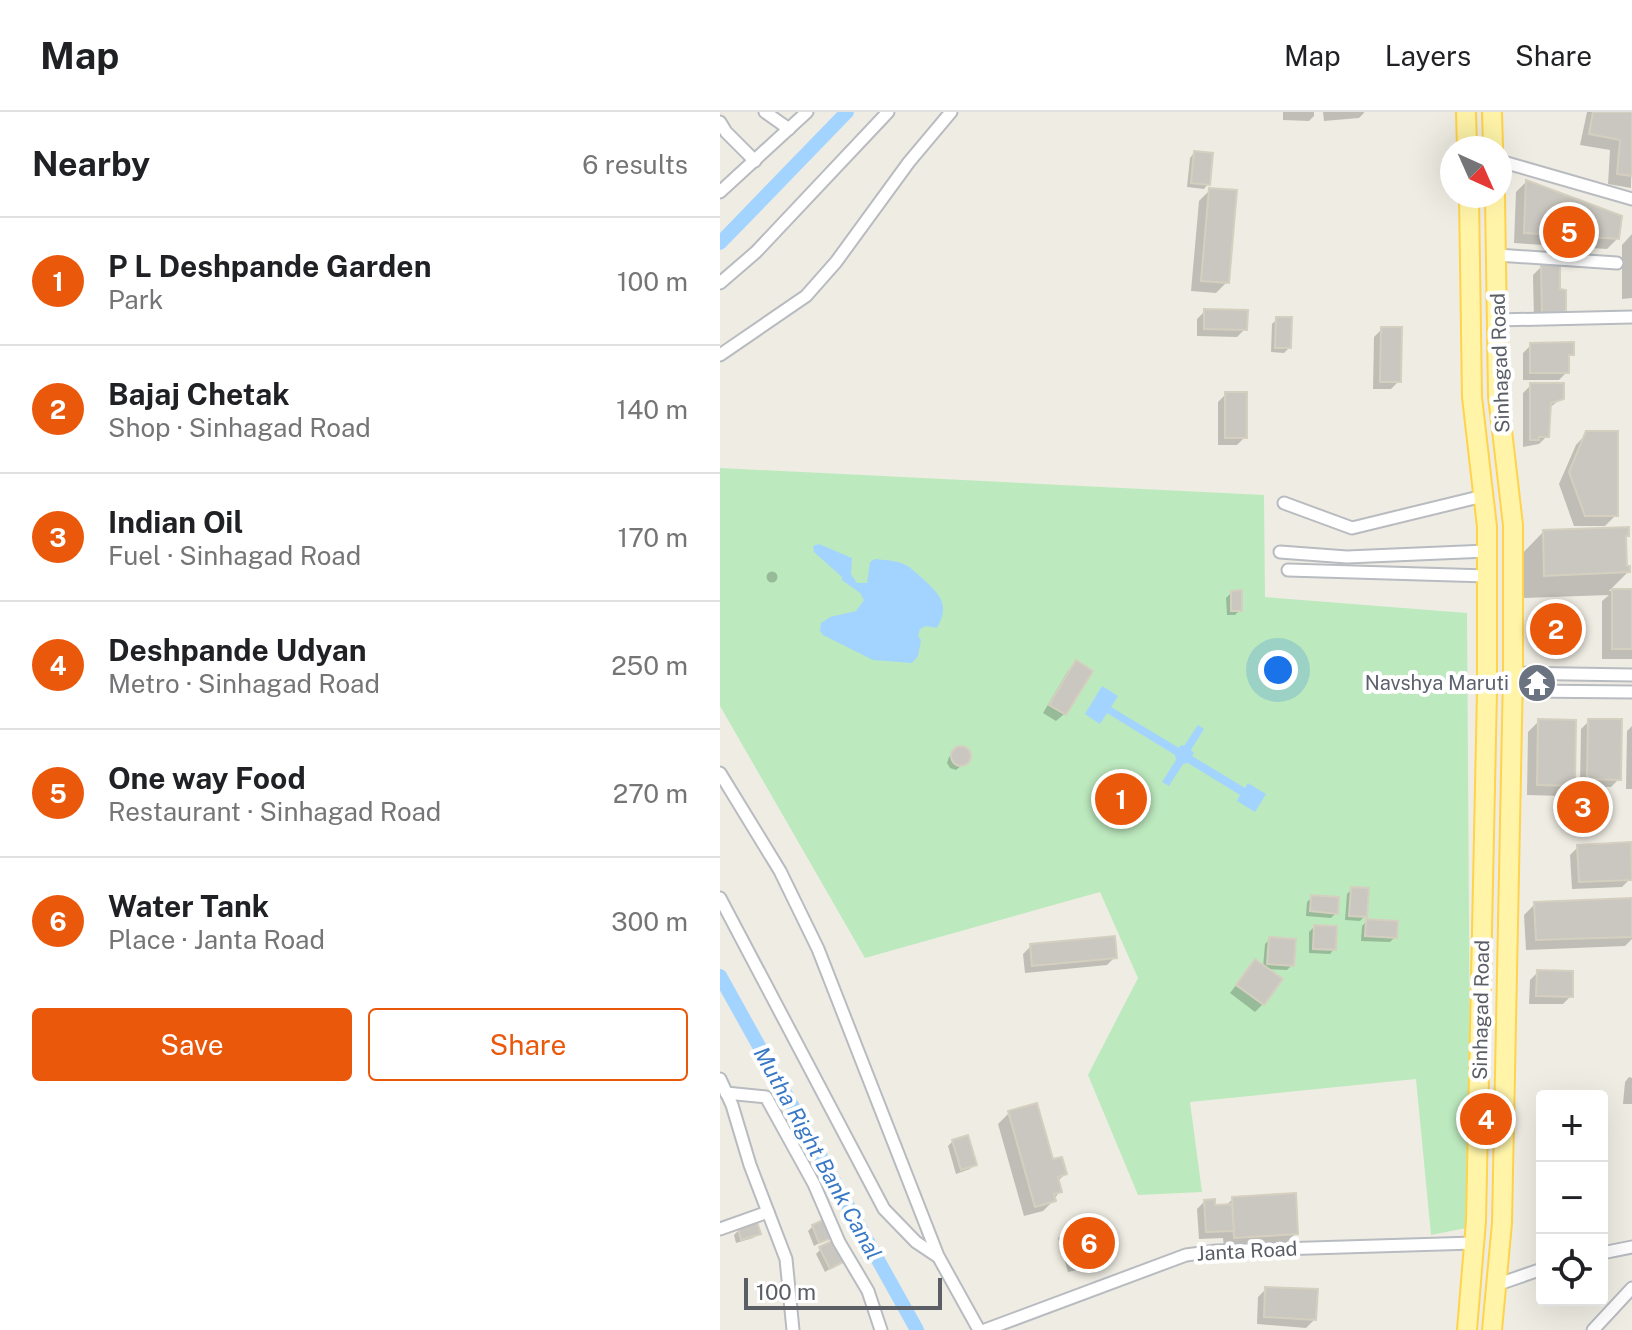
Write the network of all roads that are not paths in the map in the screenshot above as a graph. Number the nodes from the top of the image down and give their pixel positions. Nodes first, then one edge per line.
1 (765, 112) edge
2 (807, 112) edge
3 (888, 112) edge
4 (951, 112) edge
5 (1466, 112) edge
6 (1492, 112) edge
7 (720, 122) edge
8 (789, 129) junction
9 (1467, 136) edge
10 (1493, 136) edge
11 (755, 161) junction
12 (1512, 164) edge
13 (720, 192) edge
14 (1632, 199) edge
15 (1469, 208) edge
16 (1495, 208) edge
17 (1497, 255) junction
18 (1617, 263) dead end
19 (720, 283) edge
20 (1632, 317) edge
21 (1497, 320) junction
22 (720, 355) edge
23 (1483, 496) junction
24 (1284, 503) dead end
25 (1487, 551) junction
26 (1280, 552) dead end
27 (1288, 570) dead end
28 (1487, 576) junction
29 (1632, 675) edge
30 (1487, 681) junction
31 (1513, 682) junction
32 (1632, 692) edge
33 (720, 773) edge
34 (720, 898) edge
35 (720, 1079) edge
36 (726, 1093) junction
37 (768, 1212) junction
38 (720, 1229) edge
39 (1474, 1243) junction
40 (1632, 1247) edge
41 (1608, 1252) edge
42 (938, 1256) junction
43 (1536, 1271) edge
44 (1496, 1285) junction
45 (1632, 1288) edge
46 (793, 1330) edge
47 (881, 1330) edge
48 (982, 1330) edge
49 (1467, 1330) edge
50 (1492, 1330) edge
51 (1593, 1330) edge

1 - 8 street
2 - 8 street
3 - 19 street
4 - 22 street
5 - 9 main road
6 - 10 main road
7 - 11 street
8 - 11 street
11 - 13 street
12 - 14 street
15 - 23 main road, Sinhagad Road
16 - 17 main road, Sinhagad Road
17 - 18 street
17 - 21 main road, Sinhagad Road
20 - 21 street
21 - 31 main road, Sinhagad Road
23 - 24 street
23 - 25 main road, Sinhagad Road
25 - 26 street
25 - 28 main road, Sinhagad Road
27 - 28 street
28 - 30 main road, Sinhagad Road
29 - 31 street
30 - 31 main road
30 - 39 main road, Sinhagad Road
31 - 32 street
31 - 44 main road, Sinhagad Road
33 - 42 street
34 - 42 street
35 - 36 street
36 - 37 street
36 - 47 street
37 - 38 street
37 - 46 street
39 - 48 street, Janta Road
39 - 49 main road, Sinhagad Road
40 - 41 street
42 - 48 street
43 - 44 street
44 - 50 main road, Sinhagad Road
45 - 51 street

